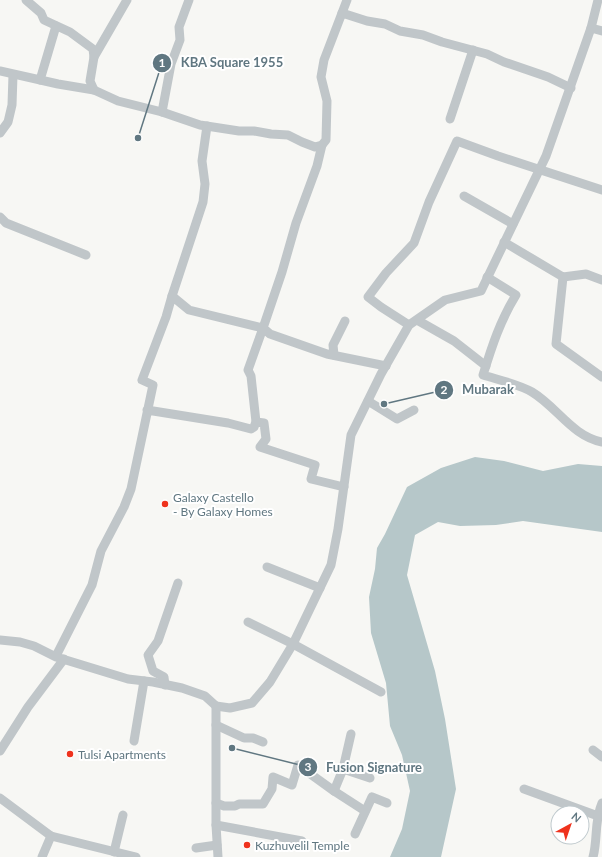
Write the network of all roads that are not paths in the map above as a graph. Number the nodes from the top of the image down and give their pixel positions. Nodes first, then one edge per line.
1 (26, 0) edge
2 (127, 0) edge
3 (189, 0) edge
4 (347, 0) edge
5 (598, 0) edge
6 (342, 13) junction
7 (56, 26) junction
8 (591, 28) junction
9 (602, 31) edge
10 (473, 50) junction
11 (94, 57) junction
12 (0, 71) edge
13 (13, 74) junction
14 (40, 80) junction
15 (571, 88) junction
16 (94, 90) junction
17 (162, 112) junction
18 (450, 119) dead end
19 (207, 126) junction
20 (0, 133) edge
21 (322, 145) junction
22 (540, 170) junction
23 (602, 190) edge
24 (464, 196) dead end
25 (0, 217) edge
26 (513, 224) junction
27 (504, 242) junction
28 (86, 254) dead end
29 (487, 277) junction
30 (564, 277) junction
31 (602, 280) edge
32 (172, 296) junction
33 (345, 320) dead end
34 (413, 322) junction
35 (263, 328) junction
36 (334, 356) junction
37 (386, 366) junction
38 (486, 366) junction
39 (602, 377) edge
40 (368, 402) junction
41 (147, 410) junction
42 (414, 410) dead end
43 (256, 422) junction
44 (602, 442) edge
45 (344, 488) junction
46 (267, 567) dead end
47 (178, 583) dead end
48 (320, 588) junction
49 (248, 622) dead end
50 (0, 640) edge
51 (293, 644) junction
52 (60, 658) junction
53 (144, 681) junction
54 (166, 685) junction
55 (381, 692) dead end
56 (216, 706) junction
57 (216, 725) junction
58 (351, 734) dead end
59 (134, 740) dead end
60 (263, 742) dead end
61 (593, 750) dead end
62 (0, 751) edge
63 (602, 756) edge
64 (343, 769) junction
65 (370, 778) dead end
66 (524, 789) dead end
67 (334, 791) junction
68 (1, 802) edge
69 (216, 803) junction
70 (602, 803) edge
71 (387, 804) dead end
72 (365, 811) junction
73 (123, 815) dead end
74 (598, 816) junction
75 (216, 825) junction
76 (355, 834) dead end
77 (50, 836) junction
78 (302, 841) dead end
79 (217, 845) junction
80 (196, 848) dead end
81 (114, 852) junction
82 (42, 857) edge
83 (136, 857) edge
84 (218, 857) edge
85 (593, 857) edge

1 - 7 street
2 - 11 street
3 - 17 street
4 - 6 street
5 - 8 street
6 - 10 street
6 - 21 street
7 - 11 street
7 - 14 street
8 - 9 street
8 - 15 street
10 - 15 street
10 - 18 street
11 - 16 street
12 - 13 street
13 - 14 street
13 - 20 street
14 - 16 street
15 - 22 street
16 - 17 street
17 - 19 street
19 - 21 street
19 - 32 street
21 - 35 street
22 - 23 street
22 - 26 street
22 - 34 street
24 - 26 street
25 - 28 street
26 - 27 street
27 - 29 street
27 - 30 street
29 - 34 street
29 - 38 street
30 - 31 street
30 - 39 street
32 - 35 street
32 - 41 street
33 - 36 street
34 - 37 street
34 - 38 street
35 - 36 street
35 - 43 street
36 - 37 street
37 - 40 street
38 - 44 street
40 - 42 street
40 - 45 street
41 - 43 street
41 - 52 street
43 - 45 street
45 - 48 street
46 - 48 street
47 - 54 street
48 - 51 street
49 - 51 street
50 - 52 street
51 - 55 street
51 - 56 street
52 - 53 street
52 - 62 street
53 - 54 street
53 - 59 street
54 - 56 street
56 - 57 street
57 - 60 street
57 - 69 street
58 - 64 street
61 - 63 street
64 - 65 street
64 - 67 street
66 - 74 street
67 - 69 street
67 - 72 street
68 - 77 street
69 - 75 street
70 - 74 street
71 - 72 street
72 - 76 street
73 - 81 street
74 - 85 street
75 - 78 street
75 - 79 street
77 - 81 street
77 - 82 street
79 - 80 street
79 - 84 street
81 - 83 street

